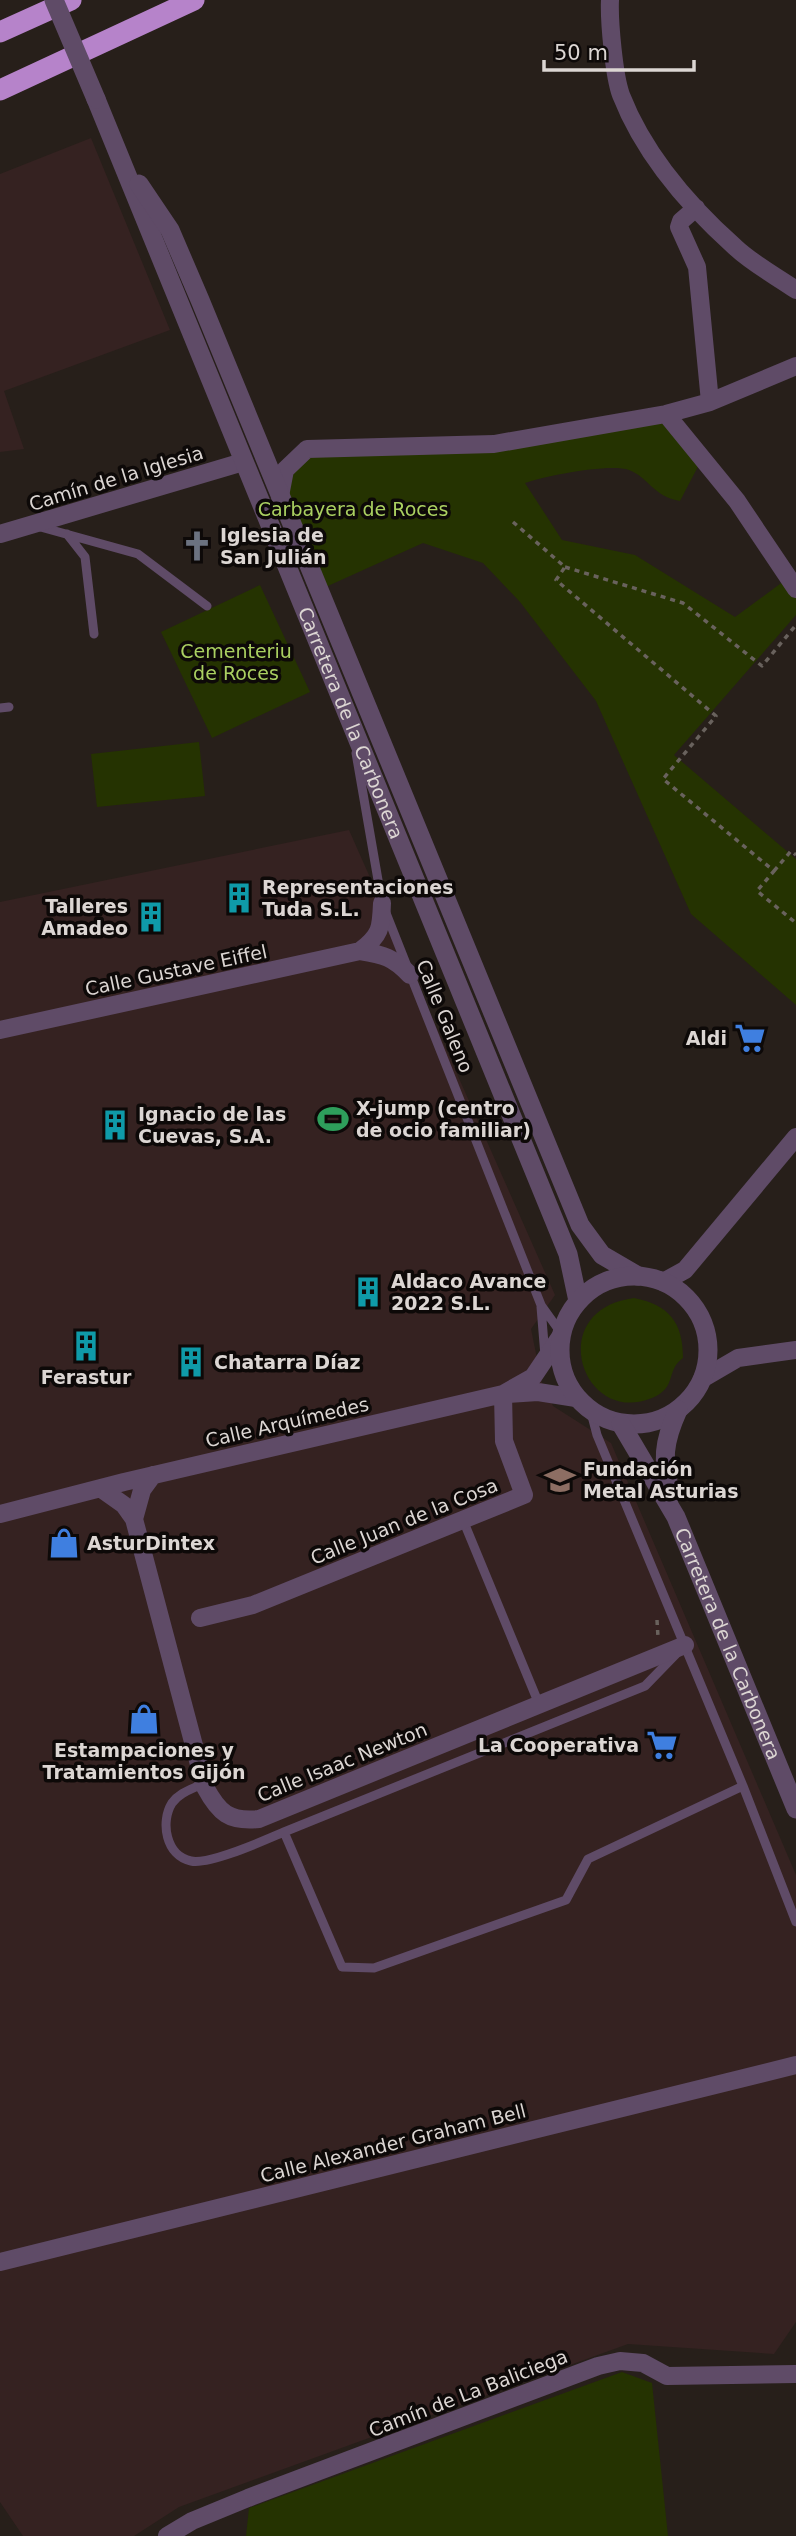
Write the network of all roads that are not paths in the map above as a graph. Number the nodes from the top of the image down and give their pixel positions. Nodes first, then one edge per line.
1 (54, 0) edge
2 (71, 0) edge
3 (194, 0) edge
4 (610, 0) edge
5 (0, 33) edge
6 (0, 90) edge
7 (115, 149) junction
8 (696, 208) junction
9 (796, 290) edge
10 (796, 366) edge
11 (710, 402) junction
12 (666, 414) junction
13 (243, 462) junction
14 (280, 496) junction
15 (32, 525) junction
16 (66, 533) junction
17 (0, 534) edge
18 (796, 589) edge
19 (207, 606) dead end
20 (94, 634) dead end
21 (354, 731) junction
22 (382, 903) junction
23 (360, 951) junction
24 (410, 975) junction
25 (0, 1030) edge
26 (796, 1137) edge
27 (638, 1276) junction
28 (663, 1282) junction
29 (578, 1301) junction
30 (541, 1305) junction
31 (561, 1335) junction
32 (796, 1350) edge
33 (545, 1359) junction
34 (702, 1379) junction
35 (503, 1394) junction
36 (576, 1398) junction
37 (678, 1410) junction
38 (592, 1412) junction
39 (621, 1424) junction
40 (153, 1475) junction
41 (100, 1488) junction
42 (0, 1514) edge
43 (676, 1517) junction
44 (134, 1519) junction
45 (463, 1520) junction
46 (200, 1618) dead end
47 (685, 1645) junction
48 (539, 1704) junction
49 (204, 1783) junction
50 (791, 1784) edge
51 (743, 1786) junction
52 (796, 1809) edge
53 (285, 1832) junction
54 (796, 1922) edge
55 (796, 2065) edge
56 (0, 2262) edge
57 (796, 2374) edge
58 (167, 2536) edge

1 - 7 street, Carretera de la Carbonera, bridge
2 - 5 highway
3 - 6 highway
4 - 8 street
7 - 13 street, Carretera de la Carbonera
7 - 14 street, Carretera de la Carbonera
8 - 9 street
8 - 11 street
10 - 11 street
11 - 12 street
12 - 14 street
12 - 18 street
13 - 15 street, Camín de la Iglesia
13 - 21 street, Carretera de la Carbonera
14 - 27 street, Carretera de la Carbonera
15 - 16 lane
15 - 17 street, Camín de la Iglesia
16 - 19 lane
16 - 20 lane
21 - 22 lane, Calle Galeno
21 - 29 street, Carretera de la Carbonera
22 - 23 street
22 - 24 lane, Calle Galeno
23 - 24 street, Calle Gustave Eiffel
23 - 25 street, Calle Gustave Eiffel
24 - 30 lane, Calle Galeno
26 - 28 street
27 - 28 street
27 - 29 street
28 - 34 street
29 - 31 street
30 - 31 lane, Calle Galeno
30 - 33 lane, Calle Galeno
31 - 33 street, Calle Arquímedes
31 - 36 street
32 - 34 street
33 - 35 street, Calle Arquímedes
34 - 37 street
35 - 36 street
35 - 40 street, Calle Arquímedes
35 - 45 street, Calle Juan de la Cosa
36 - 38 street
37 - 39 street
37 - 43 street
38 - 39 street
38 - 47 lane
39 - 43 street
40 - 41 street, Calle Arquímedes
40 - 44 street
41 - 42 street, Calle Arquímedes
41 - 44 street
43 - 50 street, Carretera de la Carbonera
44 - 49 street, Calle Isaac Newton
45 - 46 street, Calle Juan de la Cosa
45 - 48 lane
47 - 48 street, Calle Isaac Newton
47 - 51 lane
47 - 53 lane
48 - 49 street, Calle Isaac Newton
49 - 53 lane
50 - 52 street, Carretera de la Carbonera
51 - 53 lane
51 - 54 lane
55 - 56 street, Calle Alexander Graham Bell
57 - 58 street, Camín de La Baliciega

